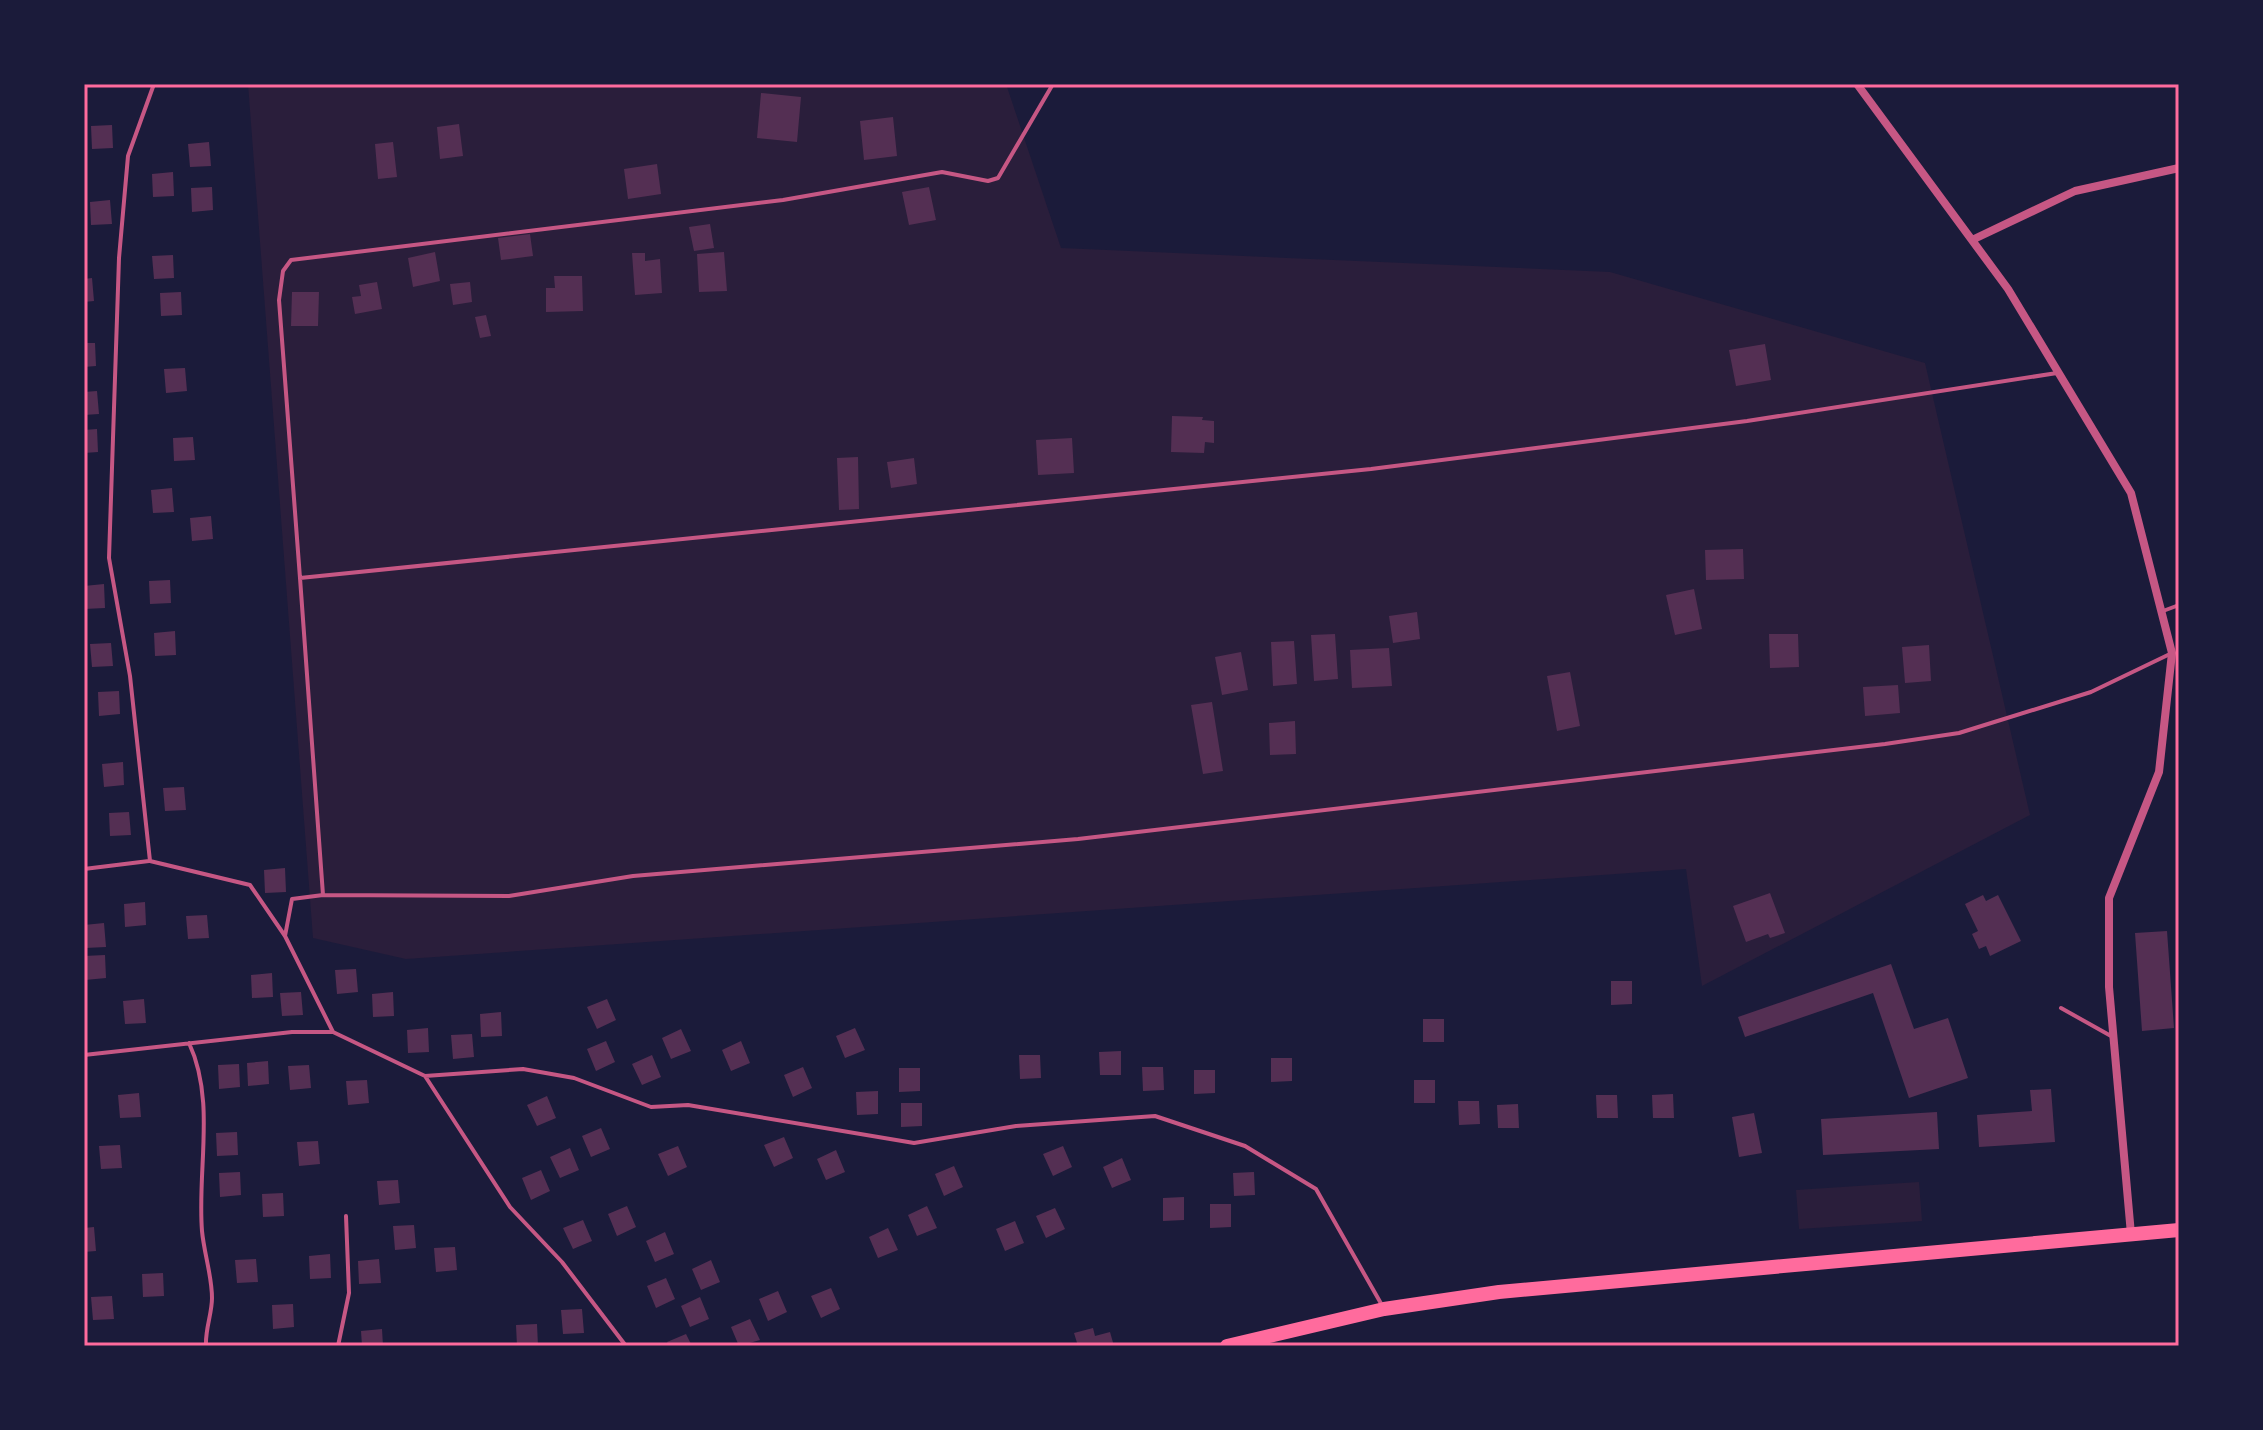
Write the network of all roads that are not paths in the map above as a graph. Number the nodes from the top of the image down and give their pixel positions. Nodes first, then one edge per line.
1 (154, 84) edge
2 (1053, 84) edge
3 (1857, 84) edge
4 (2179, 168) edge
5 (1972, 240) junction
6 (2059, 373) junction
7 (300, 578) junction
8 (2179, 605) edge
9 (2161, 612) junction
10 (2172, 653) junction
11 (150, 861) junction
12 (84, 869) edge
13 (323, 895) junction
14 (285, 936) junction
15 (2061, 1008) dead end
16 (333, 1032) junction
17 (2114, 1037) junction
18 (189, 1043) junction
19 (84, 1055) edge
20 (425, 1076) junction
21 (346, 1216) dead end
22 (2179, 1230) edge
23 (2131, 1234) junction
24 (1384, 1309) junction
25 (206, 1346) edge
26 (338, 1346) edge
27 (626, 1346) edge
28 (1227, 1346) edge

1 - 11 lane
2 - 7 lane
3 - 5 street
4 - 5 street
5 - 6 street
6 - 7 lane
6 - 9 street
7 - 13 lane
8 - 9 lane
9 - 10 street
10 - 13 lane
10 - 17 street
11 - 12 lane
11 - 14 lane
13 - 14 lane
14 - 16 lane
15 - 17 lane
16 - 18 lane
16 - 20 lane
17 - 23 street
18 - 19 lane
18 - 25 lane
20 - 24 lane
20 - 27 lane
21 - 26 lane
22 - 23 highway
23 - 24 highway
24 - 28 highway

